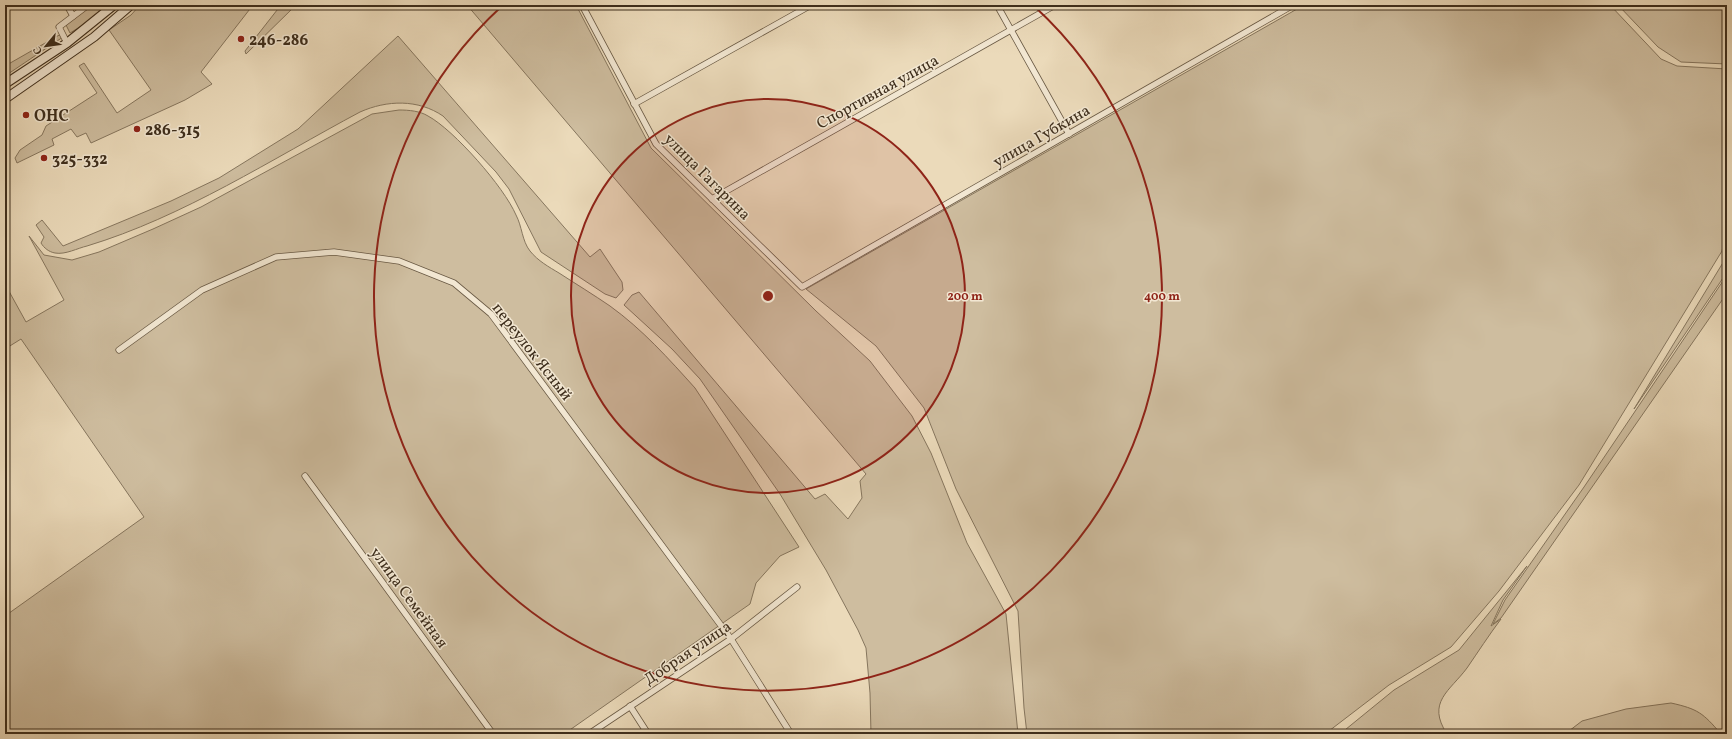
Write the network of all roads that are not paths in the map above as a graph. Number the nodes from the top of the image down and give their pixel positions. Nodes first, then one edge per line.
1 (67, 5) edge
2 (88, 5) edge
3 (114, 5) edge
4 (131, 5) edge
5 (582, 5) edge
6 (811, 5) edge
7 (997, 5) edge
8 (1055, 5) edge
9 (1293, 5) edge
10 (73, 16) junction
11 (1011, 30) junction
12 (67, 43) junction
13 (5, 84) edge
14 (5, 99) edge
15 (634, 104) junction
16 (1069, 134) junction
17 (712, 199) junction
18 (802, 287) joint
19 (119, 350) dead end
20 (305, 476) dead end
21 (797, 587) dead end
22 (731, 638) junction
23 (630, 706) junction
24 (493, 734) edge
25 (589, 734) edge
26 (648, 734) edge
27 (791, 734) edge

1 - 10 street
2 - 10 street
3 - 12 main road
4 - 14 main road
5 - 15 street, улица Гагарина
6 - 15 street
7 - 11 street
8 - 11 street, Спортивная улица
9 - 16 street, улица Губкина
10 - 12 street
11 - 16 street
11 - 17 street, Спортивная улица
12 - 13 main road
15 - 17 street, улица Гагарина
16 - 18 street, улица Губкина
17 - 18 street, улица Гагарина
19 - 22 street, переулок Ясный
20 - 24 street, улица Семейная
21 - 22 street, Добрая улица
22 - 23 street, Добрая улица
22 - 27 street, переулок Ясный
23 - 25 street, Добрая улица
23 - 26 street

